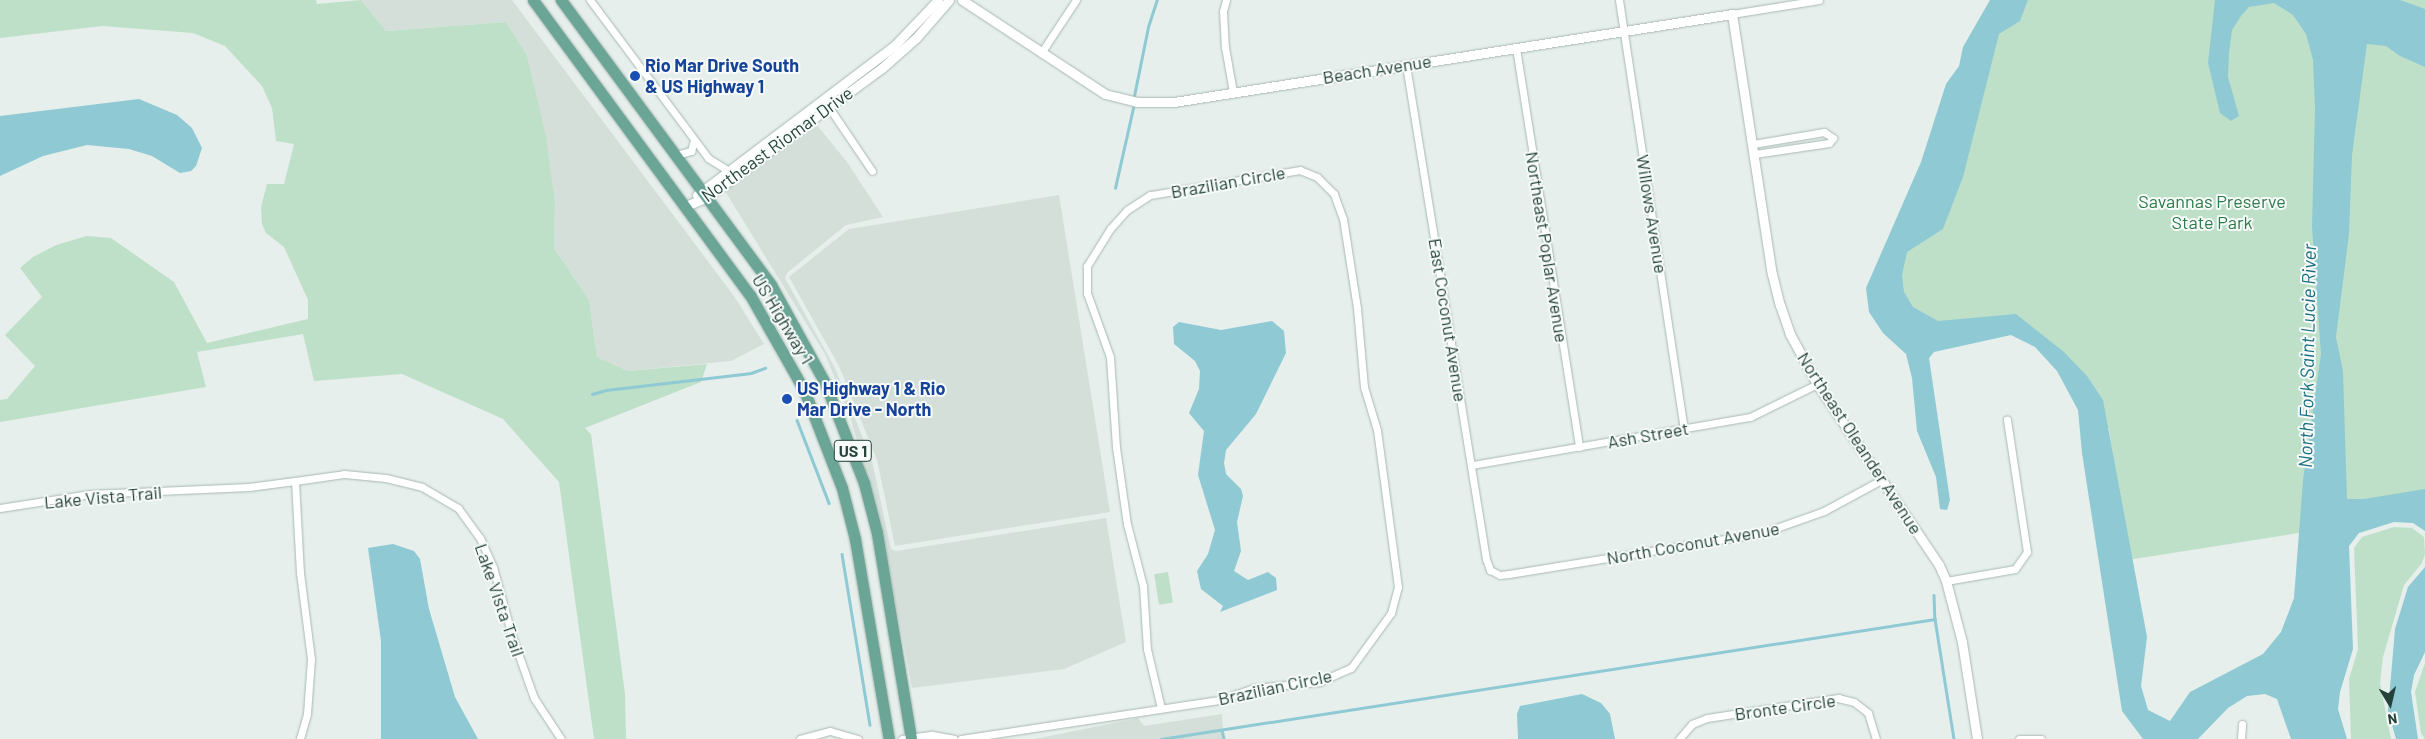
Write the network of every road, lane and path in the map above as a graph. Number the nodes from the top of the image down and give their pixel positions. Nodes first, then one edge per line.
1 (533, 0) edge
2 (561, 0) edge
3 (590, 0) edge
4 (938, 0) edge
5 (949, 0) edge
6 (962, 0) edge
7 (1076, 0) edge
8 (1226, 0) edge
9 (1619, 0) edge
10 (1819, 0) edge
11 (1732, 14) junction
12 (1624, 30) junction
13 (1516, 48) junction
14 (1041, 53) junction
15 (1406, 65) junction
16 (1233, 92) junction
17 (827, 104) junction
18 (694, 140) junction
19 (1753, 144) junction
20 (1755, 154) junction
21 (676, 155) junction
22 (729, 171) junction
23 (872, 171) dead end
24 (705, 194) junction
25 (686, 206) junction
26 (1817, 384) junction
27 (2007, 419) dead end
28 (1684, 429) junction
29 (1579, 447) junction
30 (1472, 465) junction
31 (1882, 480) junction
32 (295, 481) junction
33 (0, 508) edge
34 (1494, 573) joint
35 (1946, 581) junction
36 (1162, 708) junction
37 (2242, 724) dead end
38 (300, 739) edge
39 (561, 739) edge
40 (800, 739) edge
41 (858, 739) edge
42 (889, 739) edge
43 (908, 739) edge
44 (954, 739) edge
45 (961, 739) edge
46 (1679, 739) edge
47 (1876, 739) edge
48 (1977, 739) edge
49 (2019, 739) edge
50 (2041, 739) edge
51 (2241, 739) edge

1 - 25 main road, US Highway 1 / US 1
2 - 21 main road, US Highway 1 / US 1
3 - 18 street
4 - 17 street, Northeast Riomar Drive
5 - 17 street, Northeast Riomar Drive
6 - 14 street, Beach Avenue
7 - 14 street
8 - 16 street
9 - 12 street, Willows Avenue
10 - 11 street, Beach Avenue
11 - 12 street, Beach Avenue
11 - 19 street, Northeast Oleander Avenue
12 - 13 street, Beach Avenue
12 - 28 street, Willows Avenue
13 - 15 street, Beach Avenue
13 - 29 street, Northeast Poplar Avenue
14 - 16 street, Beach Avenue
15 - 16 street, Beach Avenue
15 - 30 street, East Coconut Avenue
17 - 22 street, Northeast Riomar Drive
17 - 23 street
17 - 24 street, Northeast Riomar Drive
18 - 21 street
18 - 22 street
19 - 20 street, Northeast Oleander Avenue
19 - 20 street
20 - 26 street, Northeast Oleander Avenue
21 - 24 main road, US Highway 1 / US 1
22 - 24 street, Northeast Riomar Drive
24 - 25 street, Northeast Riomar Drive
24 - 43 main road, US Highway 1 / US 1
25 - 42 main road, US Highway 1 / US 1
26 - 28 street, Ash Street
26 - 31 street, Northeast Oleander Avenue
27 - 35 street
28 - 29 street, Ash Street
29 - 30 street, Ash Street
30 - 34 street, East Coconut Avenue
31 - 34 street, North Coconut Avenue
31 - 35 street, Northeast Oleander Avenue
32 - 33 street, Lake Vista Trail
32 - 38 street
32 - 39 street, Lake Vista Trail
35 - 48 street, Northeast Oleander Avenue
36 - 36 street, Brazilian Circle
36 - 45 street, Brazilian Circle
37 - 51 street
40 - 41 street
43 - 44 street
46 - 47 street, Bronte Circle
49 - 50 street

